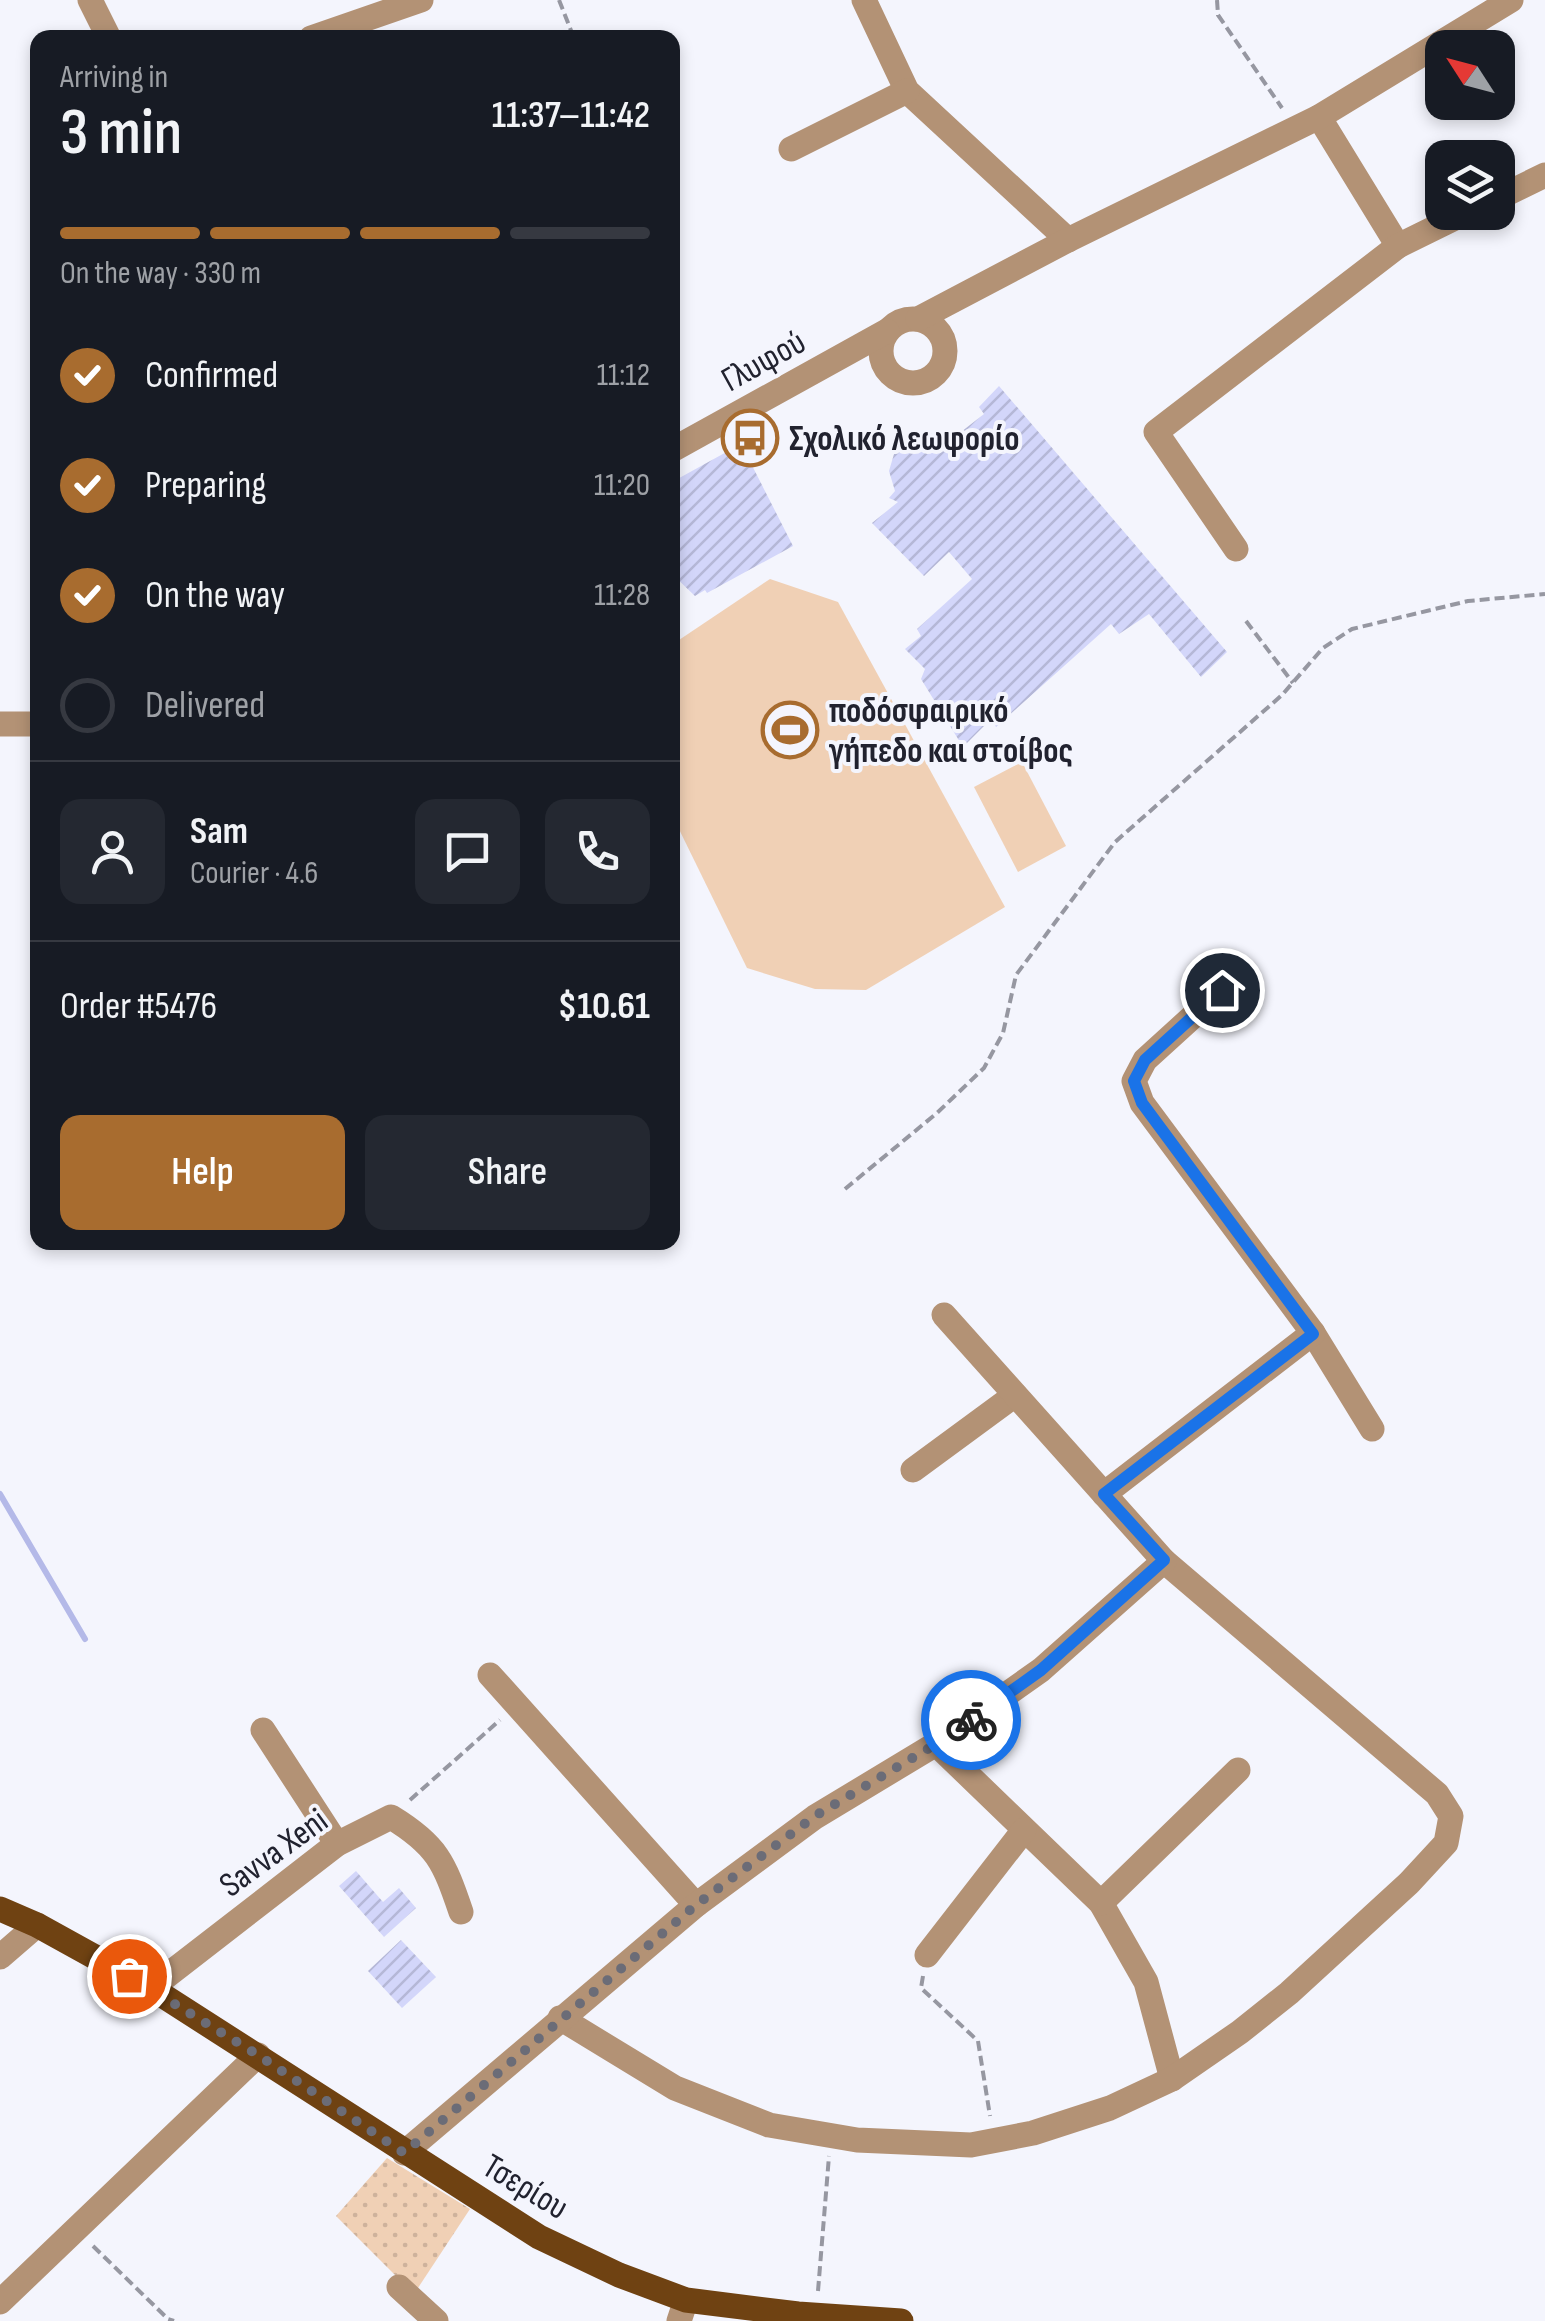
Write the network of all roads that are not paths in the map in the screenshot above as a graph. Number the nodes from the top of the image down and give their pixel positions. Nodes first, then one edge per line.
1 (90, 0) edge
2 (420, 0) edge
3 (864, 0) edge
4 (1511, 0) edge
5 (105, 30) edge
6 (333, 30) edge
7 (907, 91) junction
8 (1307, 123) junction
9 (791, 150) dead end
10 (1545, 175) edge
11 (1515, 190) edge
12 (1430, 230) edge
13 (1068, 240) junction
14 (1398, 246) junction
15 (918, 319) junction
16 (888, 331) junction
17 (680, 446) edge
18 (1236, 549) dead end
19 (0, 724) edge
20 (30, 724) edge
21 (1222, 990) dead end
22 (944, 1315) dead end
23 (1313, 1334) junction
24 (1015, 1395) junction
25 (1372, 1430) dead end
26 (913, 1470) dead end
27 (1104, 1494) junction
28 (1164, 1560) junction
29 (490, 1674) dead end
30 (263, 1730) dead end
31 (936, 1744) junction
32 (1238, 1770) dead end
33 (1024, 1830) junction
34 (336, 1844) junction
35 (1100, 1903) junction
36 (696, 1905) junction
37 (0, 1909) edge
38 (460, 1912) dead end
39 (37, 1925) junction
40 (926, 1955) road end
41 (0, 1956) edge
42 (151, 1988) junction
43 (560, 2018) junction
44 (258, 2055) junction
45 (1172, 2078) junction
46 (404, 2153) junction
47 (398, 2287) dead end
48 (0, 2302) edge
49 (682, 2310) edge
50 (436, 2321) edge
51 (901, 2321) edge

1 - 5 street
2 - 6 street
3 - 7 street
4 - 8 street
7 - 9 street
7 - 13 street
8 - 13 street
8 - 14 street
10 - 11 street
12 - 14 street
13 - 15 street
14 - 18 street
15 - 16 street
15 - 16 street
16 - 17 street, Γλυφού
19 - 20 street
21 - 23 street
22 - 24 street
23 - 25 street
23 - 27 street
24 - 26 street
24 - 27 street
27 - 28 street
28 - 31 street
28 - 45 street
29 - 36 street
30 - 34 street
31 - 33 street
31 - 36 street
32 - 35 street
33 - 35 street
33 - 40 street
34 - 38 street, Savva Xeni
34 - 42 street, Savva Xeni
35 - 45 street
36 - 43 street
37 - 39 main road, Τσερίου
39 - 41 street
39 - 42 main road, Τσερίου
42 - 44 main road, Τσερίου
43 - 45 street
43 - 46 street
44 - 46 main road, Τσερίου
44 - 48 street
46 - 49 main road, Τσερίου
47 - 50 street
49 - 51 main road, Τσερίου

